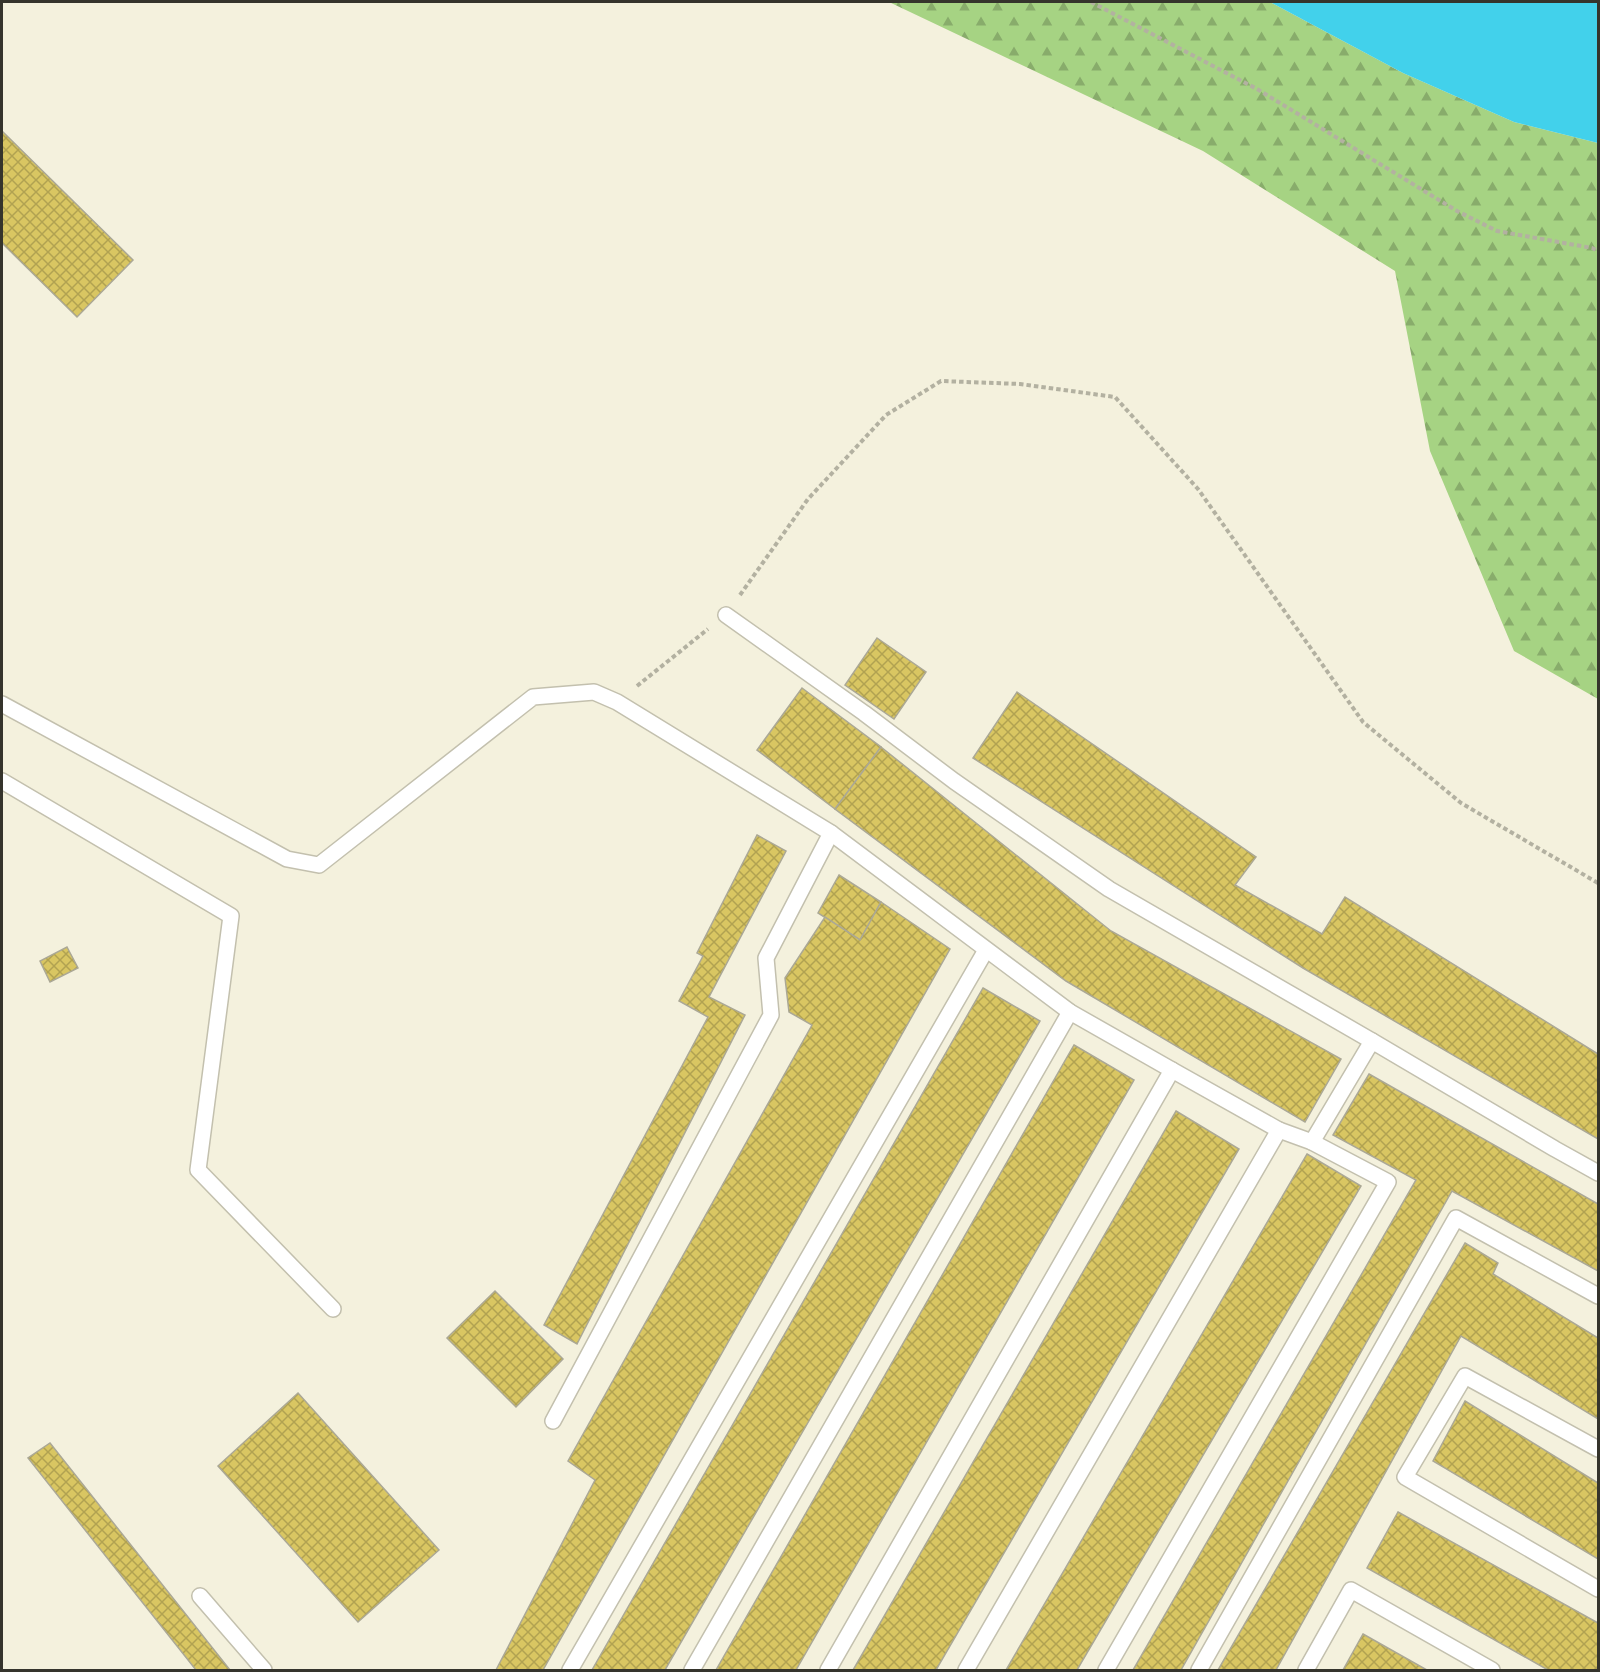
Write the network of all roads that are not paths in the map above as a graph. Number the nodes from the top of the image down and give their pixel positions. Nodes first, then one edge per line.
1 (726, 615) road end
2 (2, 705) edge
3 (2, 781) edge
4 (831, 833) junction
5 (986, 951) junction
6 (1070, 1012) junction
7 (1372, 1041) junction
8 (1172, 1070) junction
9 (1279, 1130) junction
10 (1312, 1142) junction
11 (1599, 1173) edge
12 (1599, 1296) edge
13 (333, 1309) dead end
14 (553, 1421) dead end
15 (1599, 1449) edge
16 (1599, 1589) edge
17 (200, 1596) dead end
18 (264, 1671) edge
19 (570, 1671) edge
20 (692, 1671) edge
21 (828, 1671) edge
22 (966, 1671) edge
23 (1106, 1671) edge
24 (1199, 1671) edge
25 (1306, 1671) edge
26 (1492, 1671) edge

1 - 7 lane
2 - 4 lane
3 - 13 lane
4 - 5 lane
4 - 14 lane
5 - 6 lane
5 - 19 lane
6 - 8 lane
6 - 20 lane
7 - 10 lane
7 - 11 lane
8 - 9 lane
8 - 21 lane
9 - 10 lane
9 - 22 lane
10 - 23 lane
12 - 24 lane
15 - 16 lane
17 - 18 lane
25 - 26 lane

